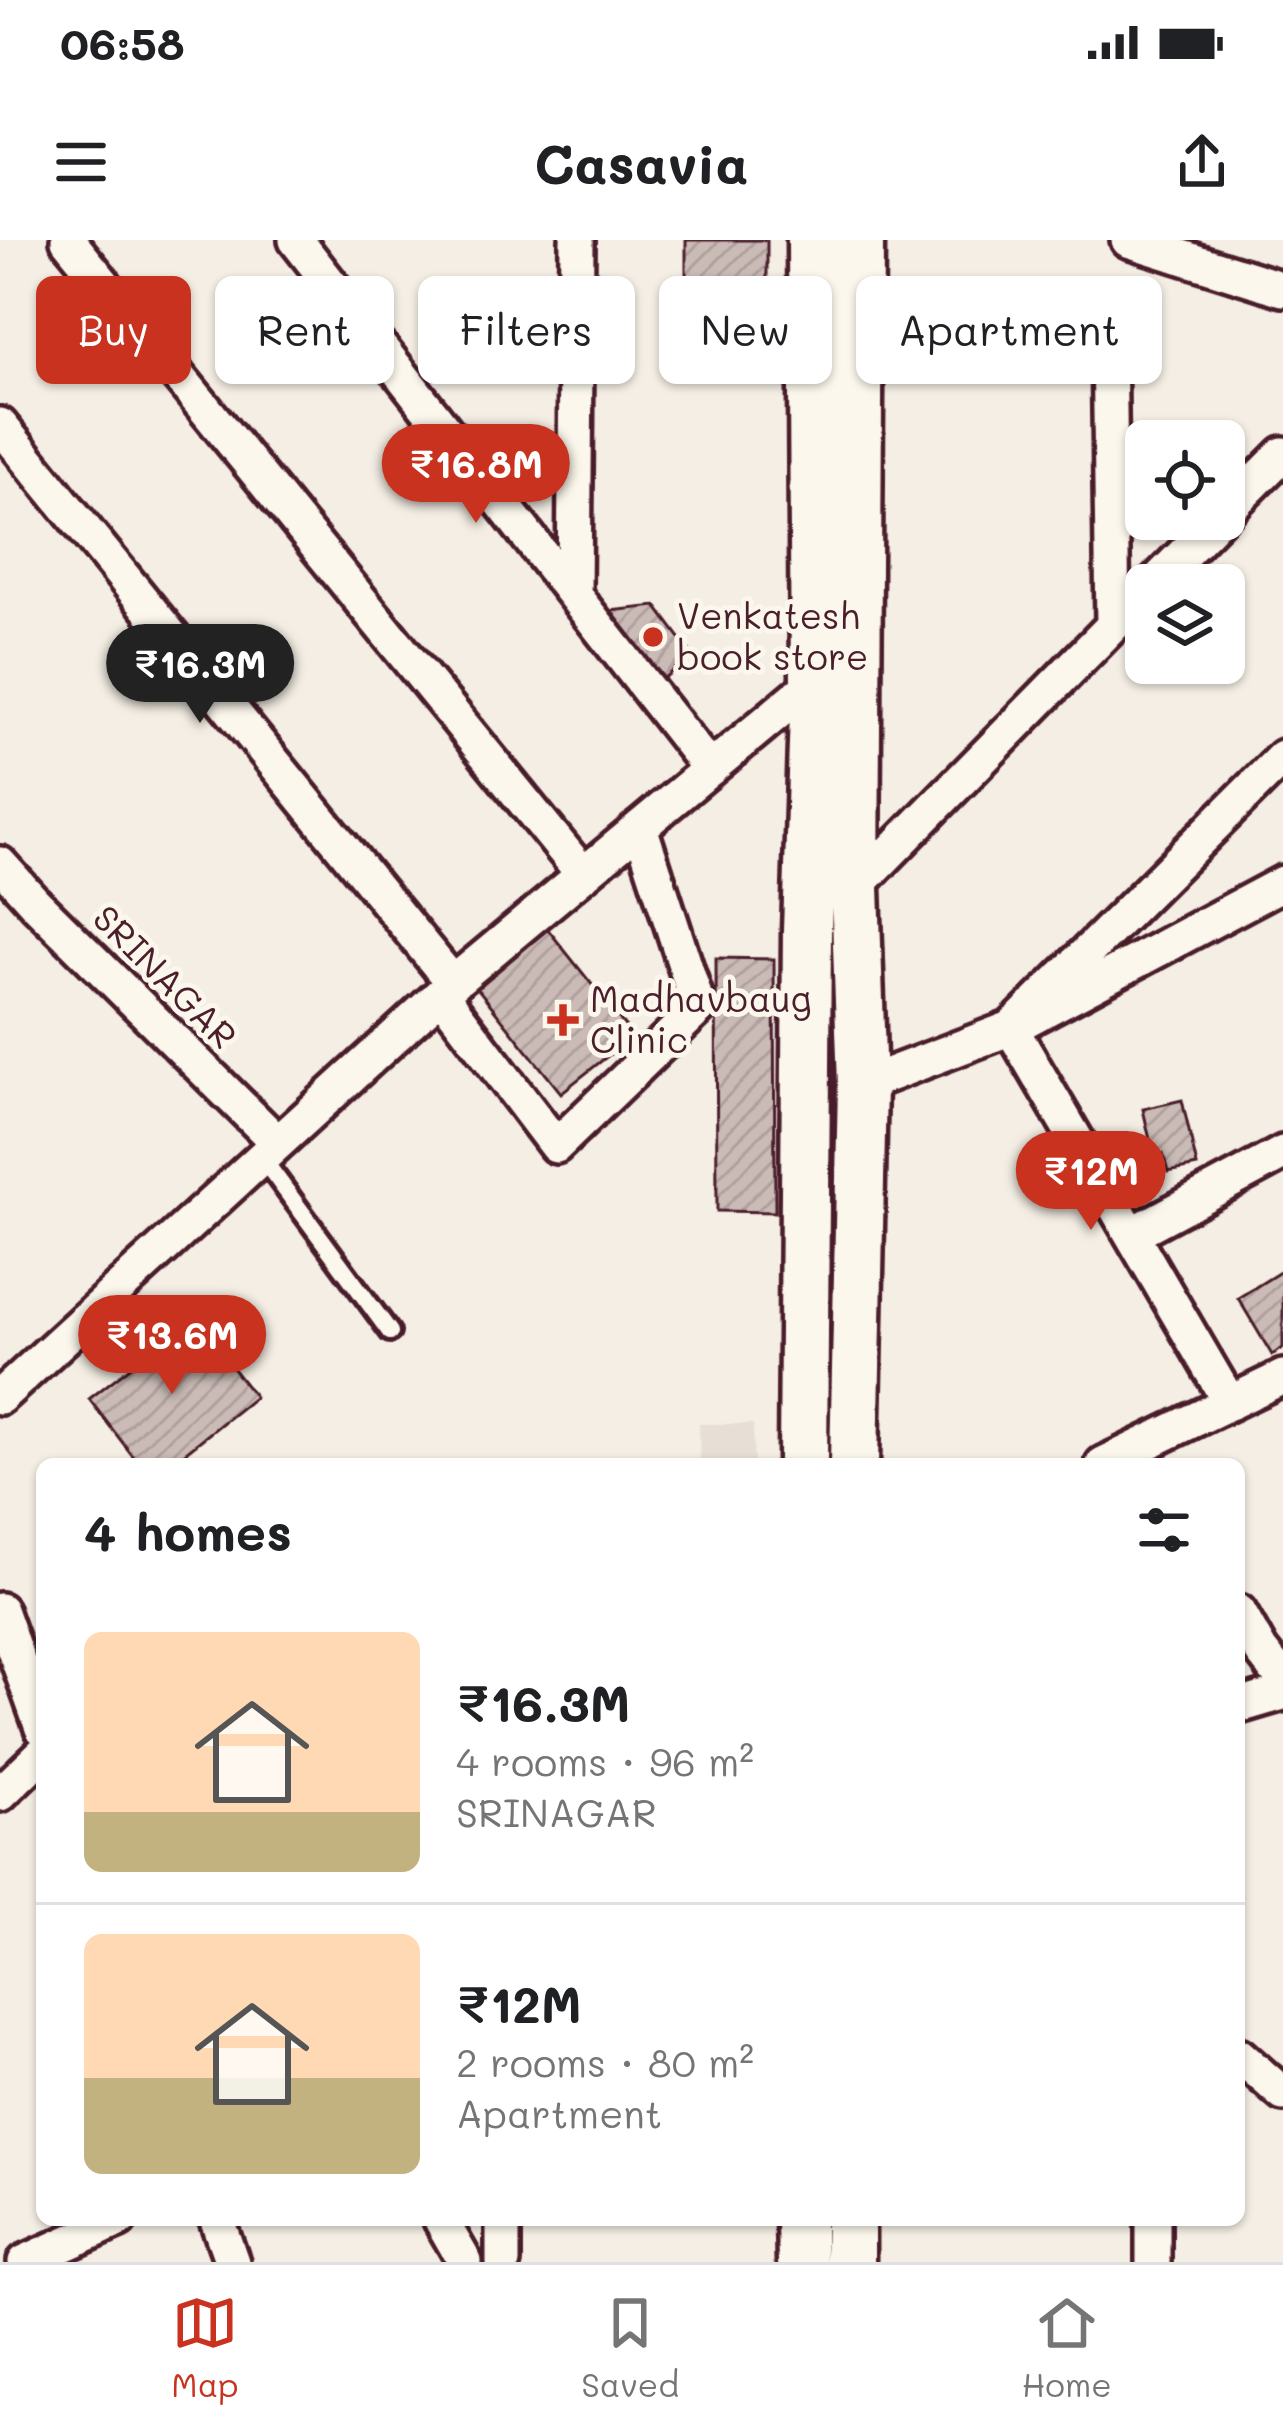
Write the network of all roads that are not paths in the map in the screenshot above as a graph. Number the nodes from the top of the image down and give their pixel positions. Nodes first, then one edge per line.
1 (68, 240) edge
2 (296, 240) edge
3 (577, 240) edge
4 (812, 240) edge
5 (859, 240) edge
6 (1128, 240) edge
7 (1283, 289) edge
8 (1110, 384) edge
9 (0, 425) edge
10 (1283, 454) edge
11 (1245, 492) edge
12 (1197, 540) edge
13 (1174, 564) edge
14 (574, 595) junction
15 (1125, 614) edge
16 (1114, 625) junction
17 (856, 650) junction
18 (815, 681) junction
19 (1283, 757) edge
20 (710, 769) junction
21 (640, 827) junction
22 (0, 863) edge
23 (583, 874) junction
24 (1283, 884) edge
25 (855, 888) junction
26 (447, 989) junction
27 (1011, 1028) junction
28 (862, 1085) junction
29 (270, 1150) junction
30 (1283, 1154) edge
31 (1132, 1234) junction
32 (391, 1332) dead end
33 (1283, 1378) edge
34 (0, 1397) edge
35 (1230, 1403) junction
36 (1151, 1454) edge
37 (802, 1458) edge
38 (854, 1458) edge
39 (0, 1610) edge
40 (1245, 1623) edge
41 (1283, 1679) edge
42 (1283, 1694) edge
43 (1245, 1704) edge
44 (36, 1711) edge
45 (36, 1760) edge
46 (0, 1794) edge
47 (1245, 2060) edge
48 (1283, 2093) edge
49 (106, 2226) edge
50 (219, 2226) edge
51 (444, 2226) edge
52 (503, 2226) edge
53 (802, 2226) edge
54 (850, 2226) edge
55 (1153, 2226) edge
56 (25, 2262) edge
57 (232, 2262) edge
58 (465, 2262) edge
59 (503, 2262) edge
60 (802, 2262) edge
61 (850, 2262) edge
62 (1153, 2262) edge

1 - 23 street
2 - 14 street
3 - 14 street
4 - 18 main road
5 - 17 main road
6 - 7 street
8 - 16 street
9 - 26 street
10 - 11 street
12 - 13 street
14 - 20 street
15 - 16 street
16 - 25 street
17 - 18 street
17 - 25 main road
18 - 20 street
18 - 37 main road
19 - 27 street
20 - 21 street
21 - 23 street
21 - 26 street
22 - 29 street, SRINAGAR
23 - 26 street
24 - 27 street
25 - 28 main road
26 - 29 street
27 - 28 street
27 - 31 street
28 - 38 main road
29 - 32 lane
29 - 34 street
30 - 31 street
31 - 35 street
33 - 35 street
35 - 36 street
39 - 44 street
40 - 41 street
42 - 43 street
45 - 46 street
47 - 48 street
49 - 56 street
50 - 57 street
51 - 58 street
52 - 59 street
53 - 60 main road
54 - 61 main road
55 - 62 street

